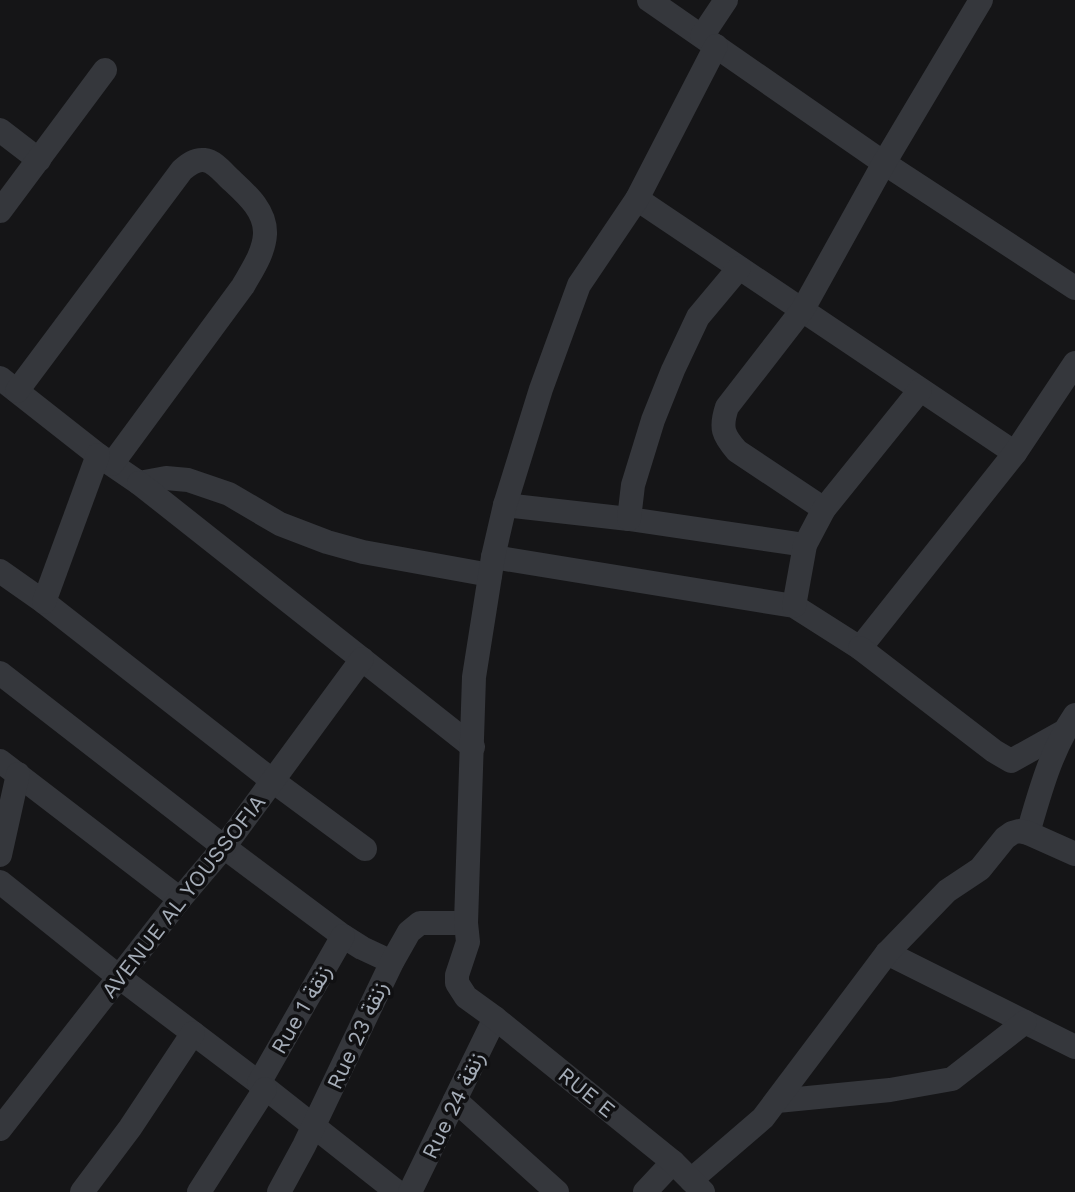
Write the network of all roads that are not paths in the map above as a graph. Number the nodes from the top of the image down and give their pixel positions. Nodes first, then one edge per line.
1 (649, 0) edge
2 (726, 0) edge
3 (981, 0) edge
4 (709, 41) junction
5 (105, 70) dead end
6 (0, 130) edge
7 (39, 160) junction
8 (884, 163) junction
9 (637, 199) junction
10 (0, 211) edge
11 (739, 268) junction
12 (1075, 288) edge
13 (803, 309) junction
14 (1075, 363) edge
15 (8, 385) edge
16 (920, 390) junction
17 (1015, 453) junction
18 (105, 459) junction
19 (139, 483) junction
20 (505, 505) junction
21 (824, 509) junction
22 (629, 519) junction
23 (805, 545) junction
24 (492, 566) junction
25 (0, 571) edge
26 (44, 602) junction
27 (794, 606) junction
28 (860, 648) junction
29 (362, 659) junction
30 (0, 673) edge
31 (1069, 723) edge
32 (473, 747) junction
33 (9, 768) edge
34 (273, 781) junction
35 (1028, 833) junction
36 (224, 847) junction
37 (365, 849) dead end
38 (1075, 854) edge
39 (0, 855) edge
40 (0, 882) edge
41 (180, 899) junction
42 (466, 923) junction
43 (343, 936) junction
44 (887, 953) junction
45 (392, 962) junction
46 (119, 977) junction
47 (495, 1018) junction
48 (1025, 1022) junction
49 (193, 1033) junction
50 (1075, 1047) edge
51 (262, 1086) junction
52 (455, 1100) junction
53 (777, 1101) junction
54 (314, 1127) junction
55 (0, 1129) edge
56 (673, 1162) junction
57 (697, 1186) edge
58 (82, 1192) edge
59 (199, 1192) edge
60 (279, 1192) edge
61 (397, 1192) edge
62 (410, 1192) edge
63 (557, 1192) edge
64 (645, 1192) edge

1 - 4 street
2 - 4 street
3 - 8 street
4 - 8 street
4 - 9 street
5 - 7 street
6 - 7 street
7 - 10 street
8 - 12 street
8 - 13 street
9 - 11 street
9 - 20 street
11 - 13 street
11 - 22 street
13 - 16 street
13 - 21 street
14 - 17 street
15 - 18 street
15 - 18 street
16 - 17 street
16 - 21 street
17 - 28 street
18 - 19 street
18 - 26 street
19 - 24 street
19 - 29 street
20 - 22 street
20 - 24 street
21 - 23 street
22 - 23 street
23 - 27 street
24 - 27 street
24 - 32 street
25 - 26 street
26 - 34 street
27 - 28 street
28 - 31 street
29 - 32 street
29 - 34 street, AVENUE AL YOUSSOFIA
30 - 36 street
31 - 35 street
32 - 42 street
33 - 39 street
33 - 41 street
34 - 36 street, AVENUE AL YOUSSOFIA
34 - 37 street
35 - 38 street
35 - 44 street
36 - 41 street, AVENUE AL YOUSSOFIA
36 - 43 street
40 - 46 street
41 - 46 street, AVENUE AL YOUSSOFIA
42 - 45 street, Rue 23 زنقة
42 - 47 street, RUE E
43 - 45 street
43 - 51 street, Rue 1 زنقة
44 - 48 street
44 - 53 street
45 - 54 street, Rue 23 زنقة
46 - 49 street
46 - 55 street, AVENUE AL YOUSSOFIA
47 - 52 street, Rue 24 زنقة
47 - 56 street, RUE E
48 - 50 street
48 - 53 street
49 - 51 street
49 - 58 street
51 - 54 street
51 - 59 street, Rue 1 زنقة
52 - 62 street, Rue 24 زنقة
52 - 63 street
53 - 57 street
54 - 60 street, Rue 23 زنقة
54 - 61 street
56 - 57 street, RUE E
56 - 64 street

